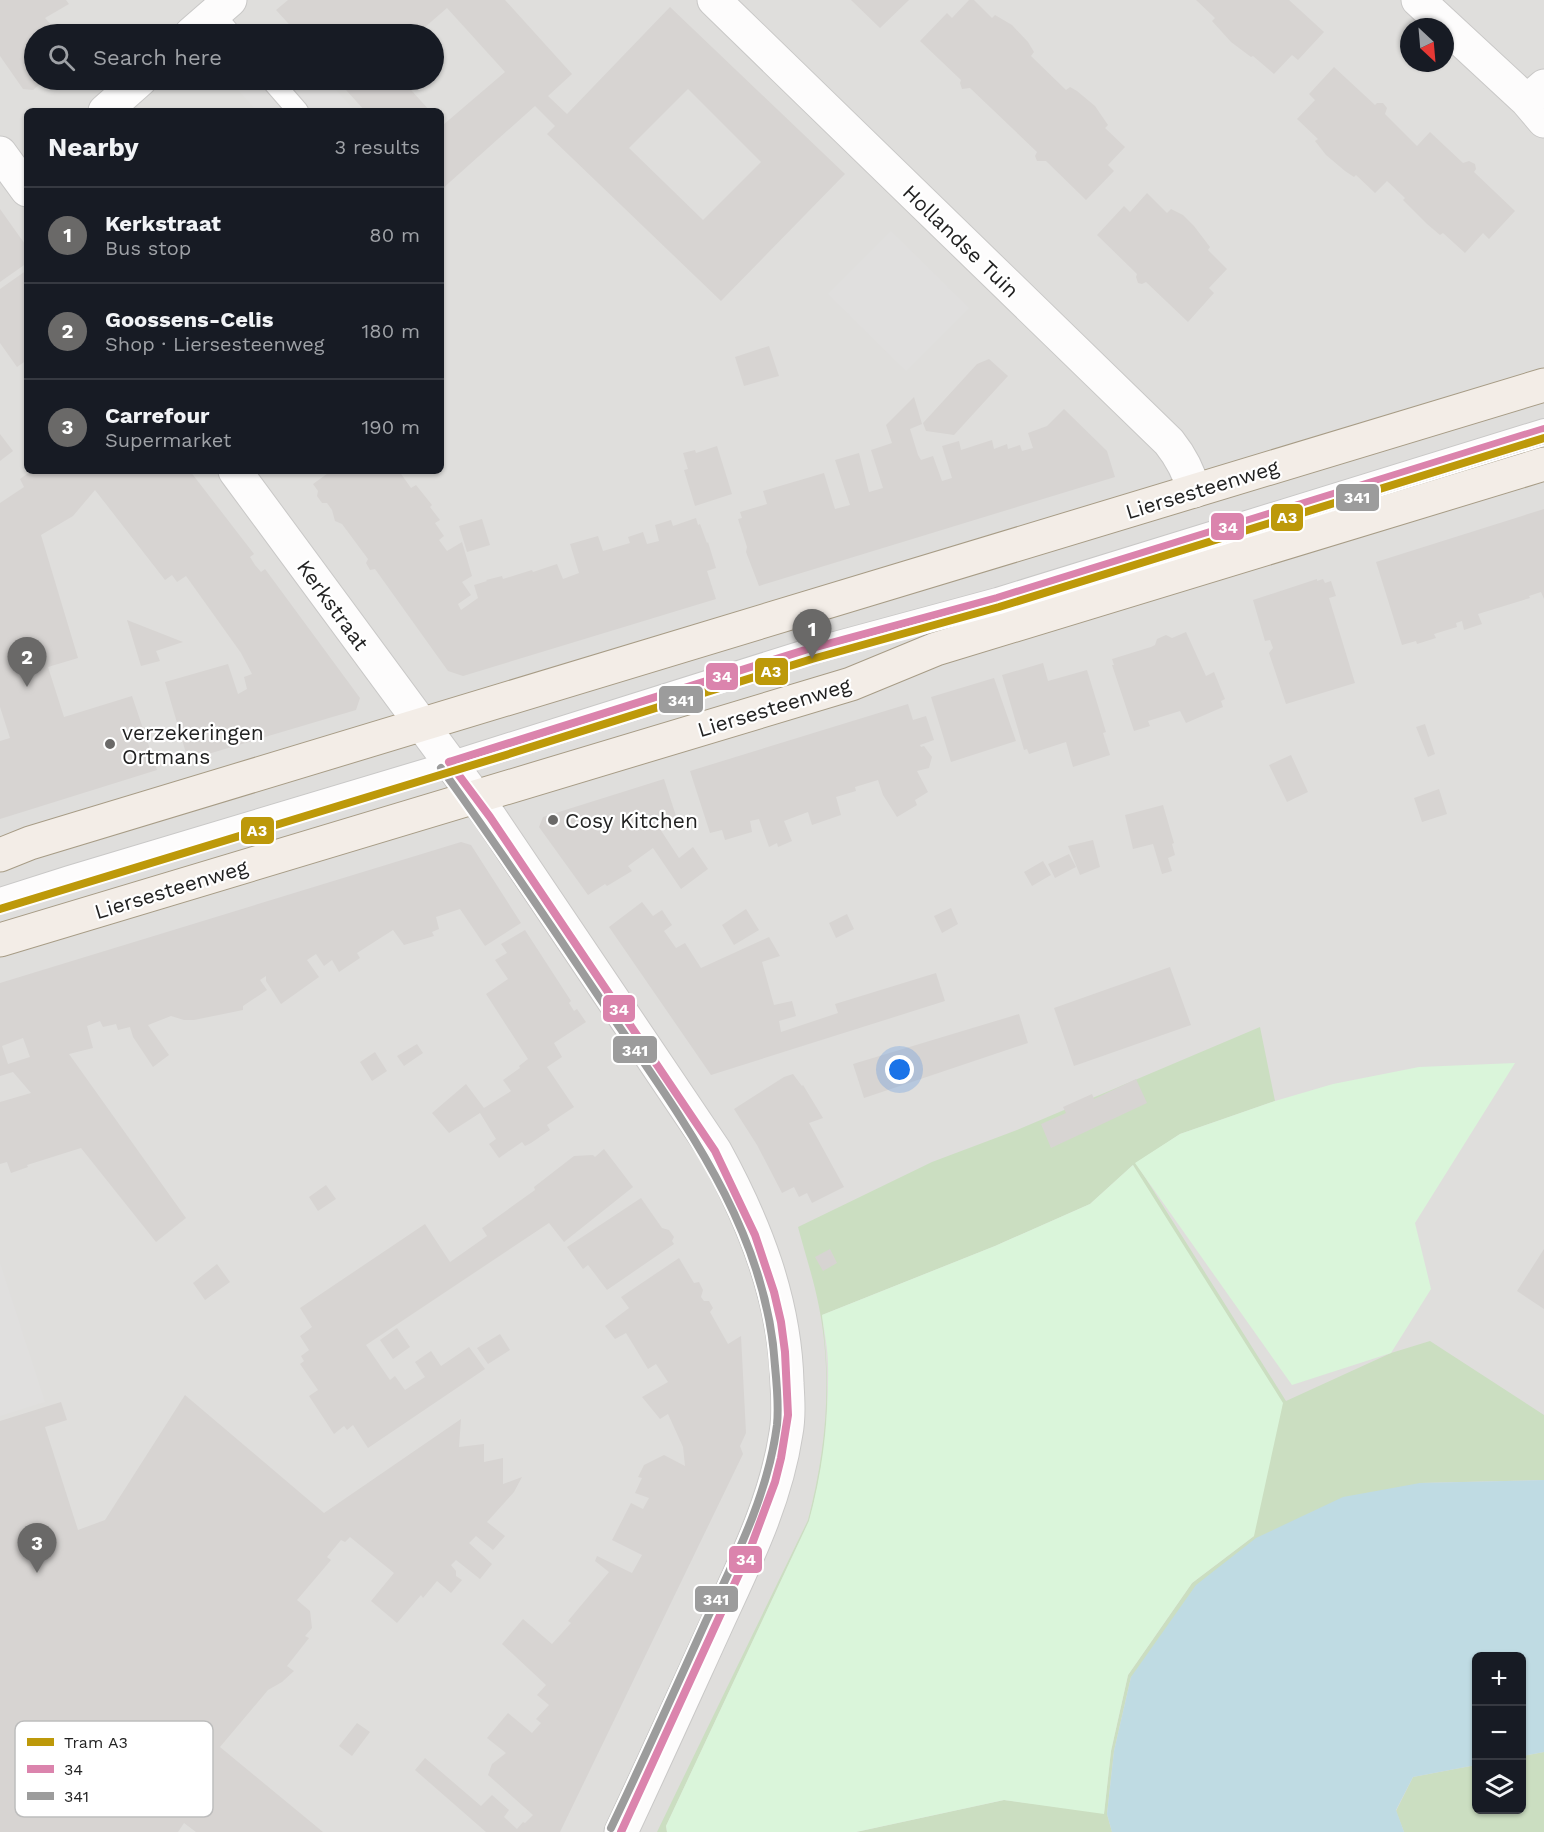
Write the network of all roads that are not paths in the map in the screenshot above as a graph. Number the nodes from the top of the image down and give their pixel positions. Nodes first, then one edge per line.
1 (714, 0) edge
2 (1418, 0) edge
3 (129, 90) edge
4 (280, 90) edge
5 (1538, 103) edge
6 (108, 108) edge
7 (295, 108) edge
8 (0, 153) edge
9 (24, 183) edge
10 (1544, 385) edge
11 (1544, 429) edge
12 (1544, 464) edge
13 (237, 474) edge
14 (1194, 491) junction
15 (422, 726) junction
16 (449, 762) junction
17 (475, 797) junction
18 (0, 855) edge
19 (0, 898) edge
20 (0, 940) edge
21 (621, 1832) edge

1 - 14 street, Hollandse Tuin
2 - 5 street
3 - 6 street
4 - 7 lane
8 - 9 street
10 - 14 main road, Liersesteenweg
11 - 16 lane
12 - 17 main road, Liersesteenweg
13 - 15 street, Kerkstraat
14 - 15 main road, Liersesteenweg
15 - 16 street, Kerkstraat
15 - 18 main road, Liersesteenweg
16 - 17 street, Kerkstraat
16 - 19 lane
17 - 20 main road, Liersesteenweg
17 - 21 street, Kerkstraat

